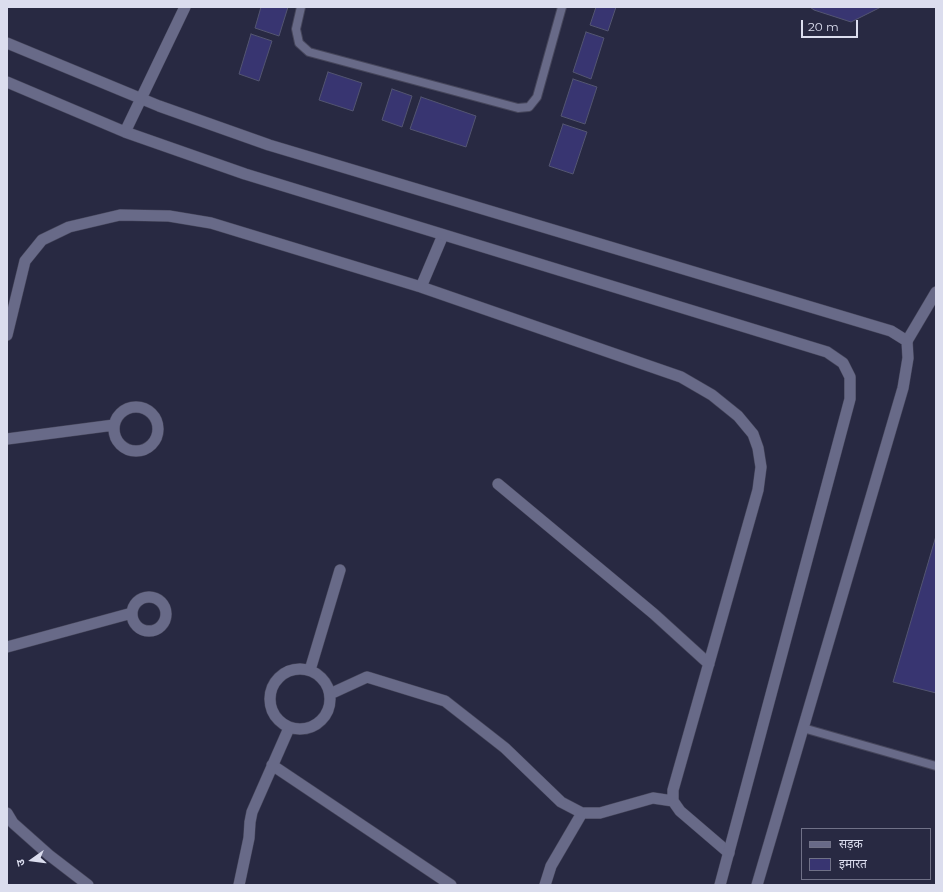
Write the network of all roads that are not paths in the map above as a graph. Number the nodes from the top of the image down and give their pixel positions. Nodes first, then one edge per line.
1 (185, 7) edge
2 (301, 7) edge
3 (562, 7) edge
4 (7, 43) edge
5 (7, 82) edge
6 (141, 99) junction
7 (125, 132) junction
8 (443, 235) junction
9 (421, 287) junction
10 (936, 292) edge
11 (7, 335) edge
12 (907, 340) junction
13 (114, 425) junction
14 (7, 439) edge
15 (498, 484) dead end
16 (340, 570) dead end
17 (132, 613) dead end
18 (7, 647) edge
19 (709, 664) junction
20 (310, 670) junction
21 (330, 694) junction
22 (289, 728) junction
23 (803, 728) junction
24 (272, 766) junction
25 (936, 766) edge
26 (673, 801) junction
27 (7, 813) edge
28 (582, 813) junction
29 (729, 853) junction
30 (88, 885) edge
31 (239, 885) edge
32 (451, 885) edge
33 (545, 885) edge
34 (720, 885) edge
35 (757, 885) edge

1 - 6 street
2 - 3 lane
4 - 6 street
5 - 7 street
6 - 7 street
6 - 12 street
7 - 8 street
8 - 9 street
8 - 29 street
9 - 11 street
9 - 19 street
10 - 12 street
12 - 23 street
13 - 13 street
13 - 14 street
15 - 19 street
16 - 20 street
17 - 18 street
19 - 26 street
20 - 21 street
20 - 22 street
21 - 22 street
21 - 28 street
22 - 24 street
23 - 25 lane
23 - 35 street
24 - 31 street
24 - 32 street
26 - 28 street
26 - 29 street
27 - 30 street
28 - 33 street
29 - 34 street

